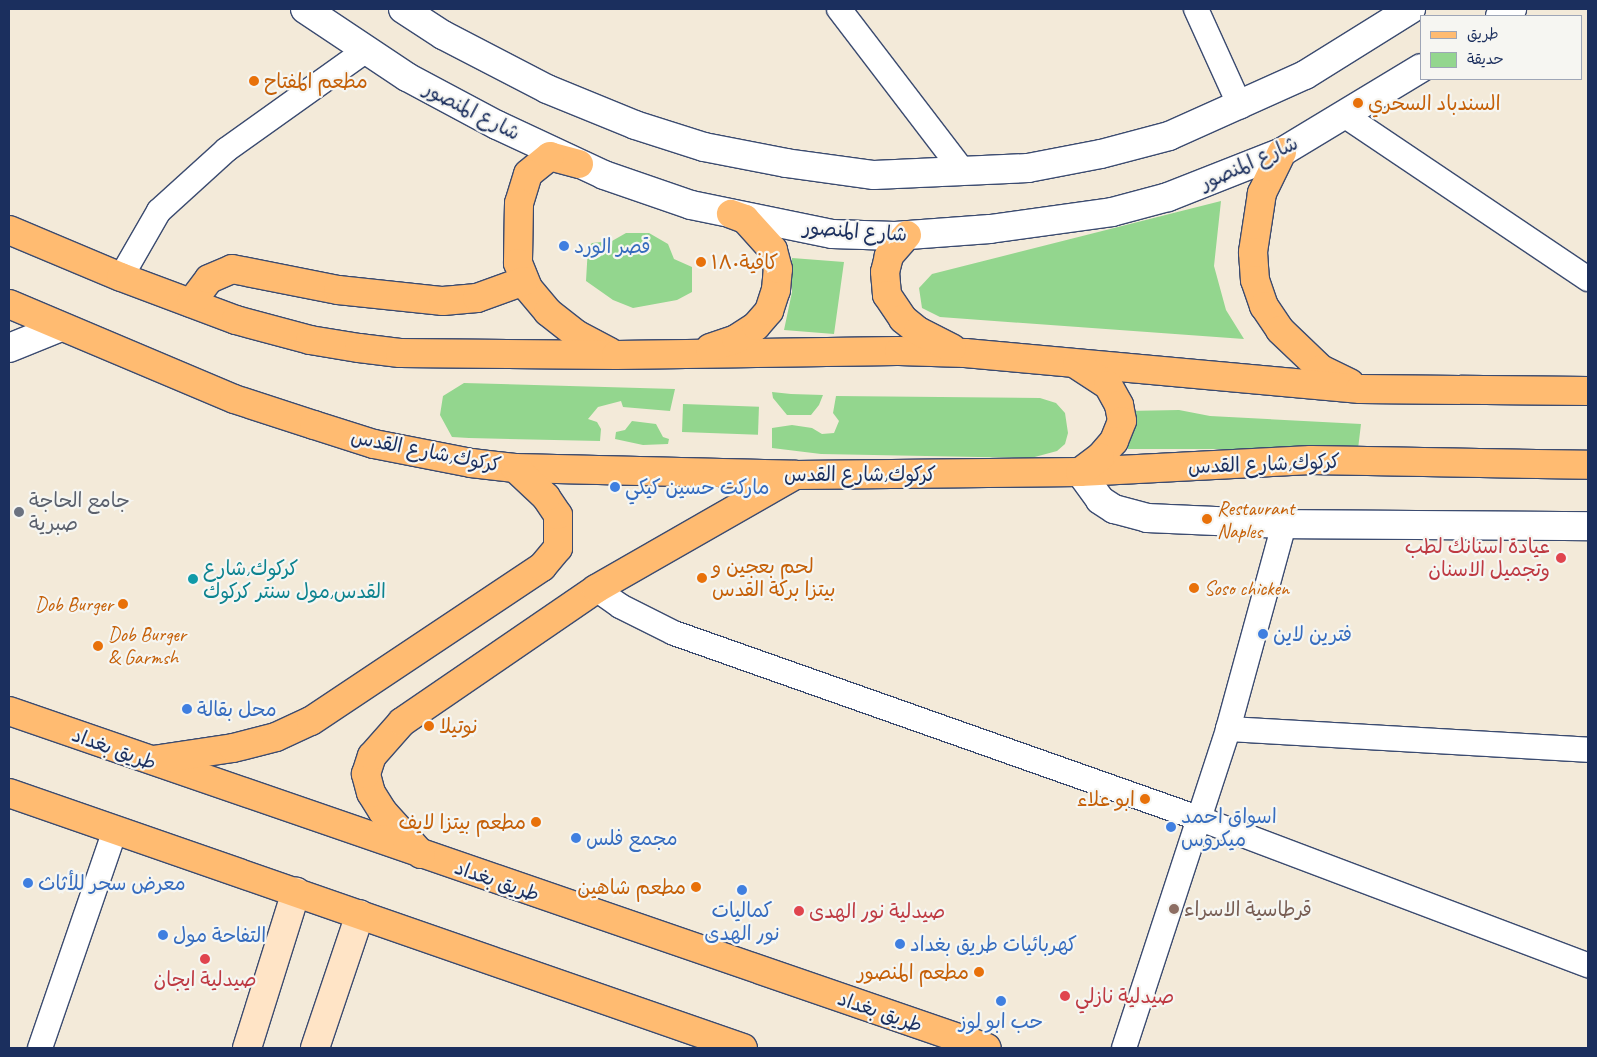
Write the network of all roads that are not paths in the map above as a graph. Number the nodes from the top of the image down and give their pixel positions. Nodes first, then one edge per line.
1 (305, 9) edge
2 (403, 9) edge
3 (839, 9) edge
4 (1196, 9) edge
5 (1411, 9) edge
6 (366, 50) junction
7 (1420, 69) edge
8 (1240, 106) junction
9 (1344, 115) junction
10 (1282, 152) junction
11 (578, 164) junction
12 (963, 171) junction
13 (731, 214) junction
14 (9, 230) edge
15 (907, 236) junction
16 (120, 278) junction
17 (1588, 280) edge
18 (524, 281) junction
19 (191, 303) junction
20 (9, 304) edge
21 (61, 327) junction
22 (9, 348) edge
23 (965, 353) junction
24 (695, 354) junction
25 (616, 355) junction
26 (1074, 363) junction
27 (1360, 389) junction
28 (1588, 391) edge
29 (1588, 465) edge
30 (515, 468) junction
31 (1080, 472) junction
32 (795, 475) junction
33 (1284, 524) junction
34 (1588, 526) edge
35 (596, 589) junction
36 (9, 711) edge
37 (1228, 729) junction
38 (1588, 750) edge
39 (147, 761) junction
40 (9, 793) edge
41 (1198, 818) junction
42 (115, 830) junction
43 (424, 856) junction
44 (296, 892) junction
45 (360, 914) junction
46 (1588, 964) edge
47 (40, 1048) edge
48 (247, 1048) edge
49 (315, 1048) edge
50 (743, 1048) edge
51 (987, 1048) edge
52 (1124, 1048) edge

1 - 6 street, شارع المنصور
2 - 12 street
3 - 12 street
4 - 8 street
5 - 8 street
6 - 11 street, شارع المنصور
6 - 16 street
7 - 9 street, شارع المنصور
8 - 12 street
9 - 10 street, شارع المنصور
9 - 17 street
10 - 15 street, شارع المنصور
10 - 27 main road
11 - 13 street, شارع المنصور
11 - 18 main road
13 - 15 street, شارع المنصور
13 - 24 main road
14 - 16 main road
15 - 23 main road
16 - 19 main road
18 - 19 main road
18 - 25 main road
19 - 25 main road
20 - 21 main road, كركوك,شارع القدس
21 - 22 street
21 - 30 main road, كركوك,شارع القدس
23 - 24 main road
23 - 26 main road
24 - 25 main road
26 - 27 main road
26 - 31 main road
27 - 28 main road
29 - 31 main road, كركوك,شارع القدس
30 - 32 main road, كركوك,شارع القدس
30 - 39 main road
31 - 32 main road, كركوك,شارع القدس
31 - 33 street
32 - 35 main road
33 - 34 street
33 - 37 street
35 - 41 street
35 - 43 main road
36 - 39 main road, طريق بغداد
37 - 38 street
37 - 41 street
39 - 43 main road, طريق بغداد
40 - 42 main road
41 - 46 street
41 - 52 street
42 - 44 main road
42 - 47 street
43 - 51 main road, طريق بغداد
44 - 45 main road
44 - 48 main road
45 - 49 main road
45 - 50 main road

